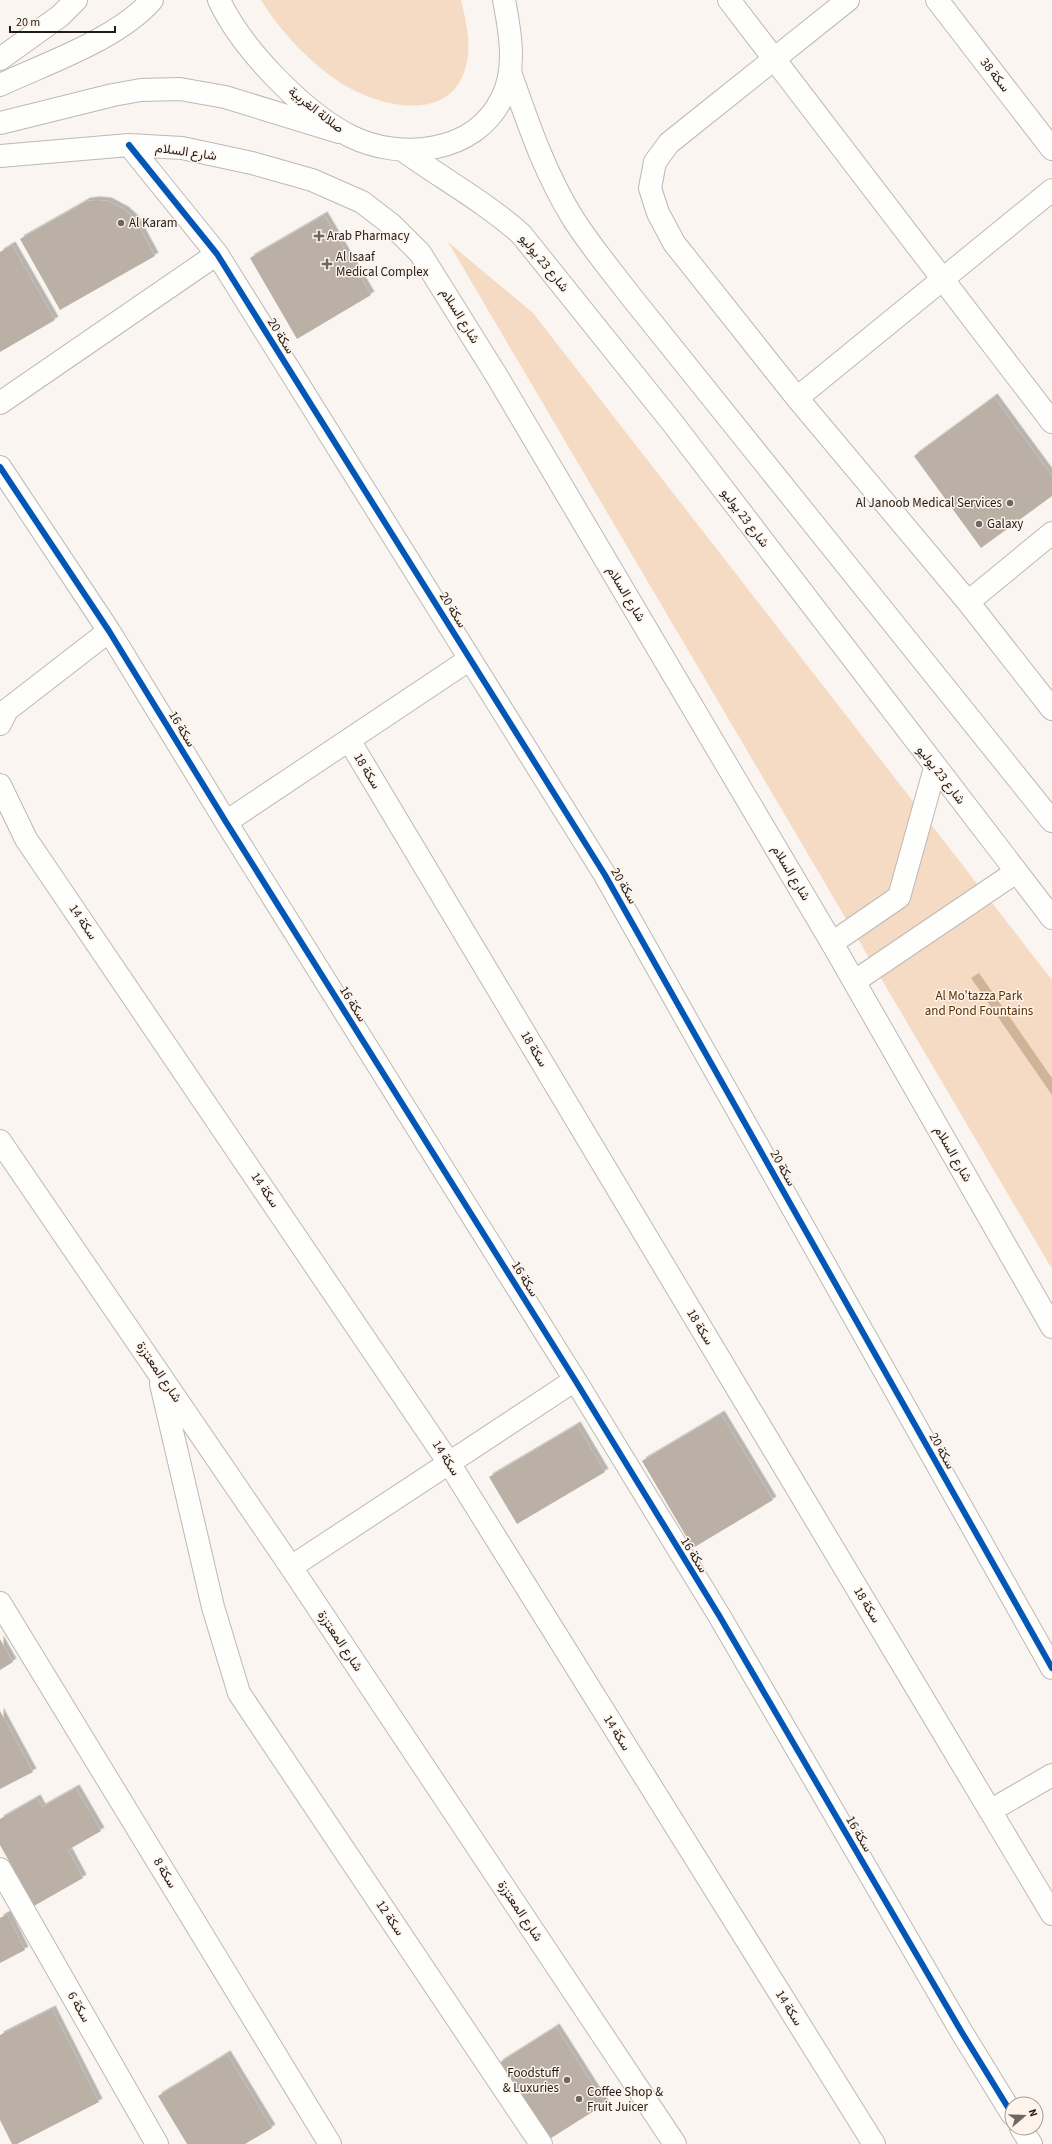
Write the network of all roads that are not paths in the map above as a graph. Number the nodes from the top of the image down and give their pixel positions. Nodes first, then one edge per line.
1 (76, 0) edge
2 (152, 0) edge
3 (219, 0) edge
4 (504, 0) edge
5 (515, 0) edge
6 (729, 0) edge
7 (848, 0) edge
8 (937, 0) edge
9 (509, 27) junction
10 (775, 58) junction
11 (0, 59) edge
12 (510, 72) junction
13 (0, 85) edge
14 (0, 123) edge
15 (350, 136) junction
16 (129, 145) junction
17 (1052, 149) edge
18 (404, 151) junction
19 (0, 156) edge
20 (1052, 190) edge
21 (217, 254) junction
22 (943, 280) junction
23 (797, 398) junction
24 (0, 403) edge
25 (1052, 422) edge
26 (0, 467) edge
27 (1052, 533) edge
28 (968, 602) junction
29 (109, 631) junction
30 (470, 659) junction
31 (1052, 709) edge
32 (0, 724) edge
33 (349, 740) junction
34 (935, 768) junction
35 (0, 785) edge
36 (1052, 821) edge
37 (226, 822) junction
38 (1016, 872) junction
39 (1052, 918) edge
40 (832, 943) junction
41 (855, 981) junction
42 (0, 1141) edge
43 (1052, 1327) edge
44 (158, 1371) junction
45 (575, 1380) junction
46 (449, 1463) junction
47 (291, 1567) junction
48 (0, 1603) edge
49 (1052, 1668) edge
50 (1052, 1775) edge
51 (990, 1811) junction
52 (0, 1869) edge
53 (1052, 1914) edge
54 (1004, 2101) edge
55 (157, 2144) edge
56 (330, 2144) edge
57 (541, 2144) edge
58 (675, 2144) edge
59 (874, 2144) edge

1 - 11 street
2 - 13 street
3 - 15 street, صلالة الغربية
4 - 9 street, صلالة الغربية
5 - 9 street
6 - 10 street
7 - 10 street
8 - 17 street, سكة 38
9 - 12 street, صلالة الغربية
10 - 22 street
10 - 23 street
12 - 18 street, صلالة الغربية
12 - 36 street
14 - 15 street
15 - 18 street, صلالة الغربية
16 - 19 street, شارع السلام
16 - 21 street, سكة 20
16 - 40 street, شارع السلام
18 - 34 street, شارع 23 يوليو
20 - 22 street
21 - 24 street
21 - 30 street, سكة 20
22 - 23 street
22 - 25 street
23 - 28 street
26 - 29 street, سكة 16
27 - 28 street
28 - 31 street
29 - 32 street
29 - 37 street, سكة 16
30 - 33 street
30 - 49 street, سكة 20
33 - 37 street
33 - 51 street, سكة 18
34 - 38 street, شارع 23 يوليو
34 - 40 street
35 - 46 street, سكة 14
37 - 45 street, سكة 16
38 - 39 street, شارع 23 يوليو
38 - 41 street
40 - 41 street, شارع السلام
41 - 43 street, شارع السلام
42 - 44 street, شارع المعتززة
44 - 47 street, شارع المعتززة
44 - 57 street, سكة 12
45 - 46 street
45 - 54 street, سكة 16
46 - 47 street
46 - 59 street, سكة 14
47 - 58 street, شارع المعتززة
48 - 56 street, سكة 8
50 - 51 street
51 - 53 street, سكة 18
52 - 55 street, سكة 6

